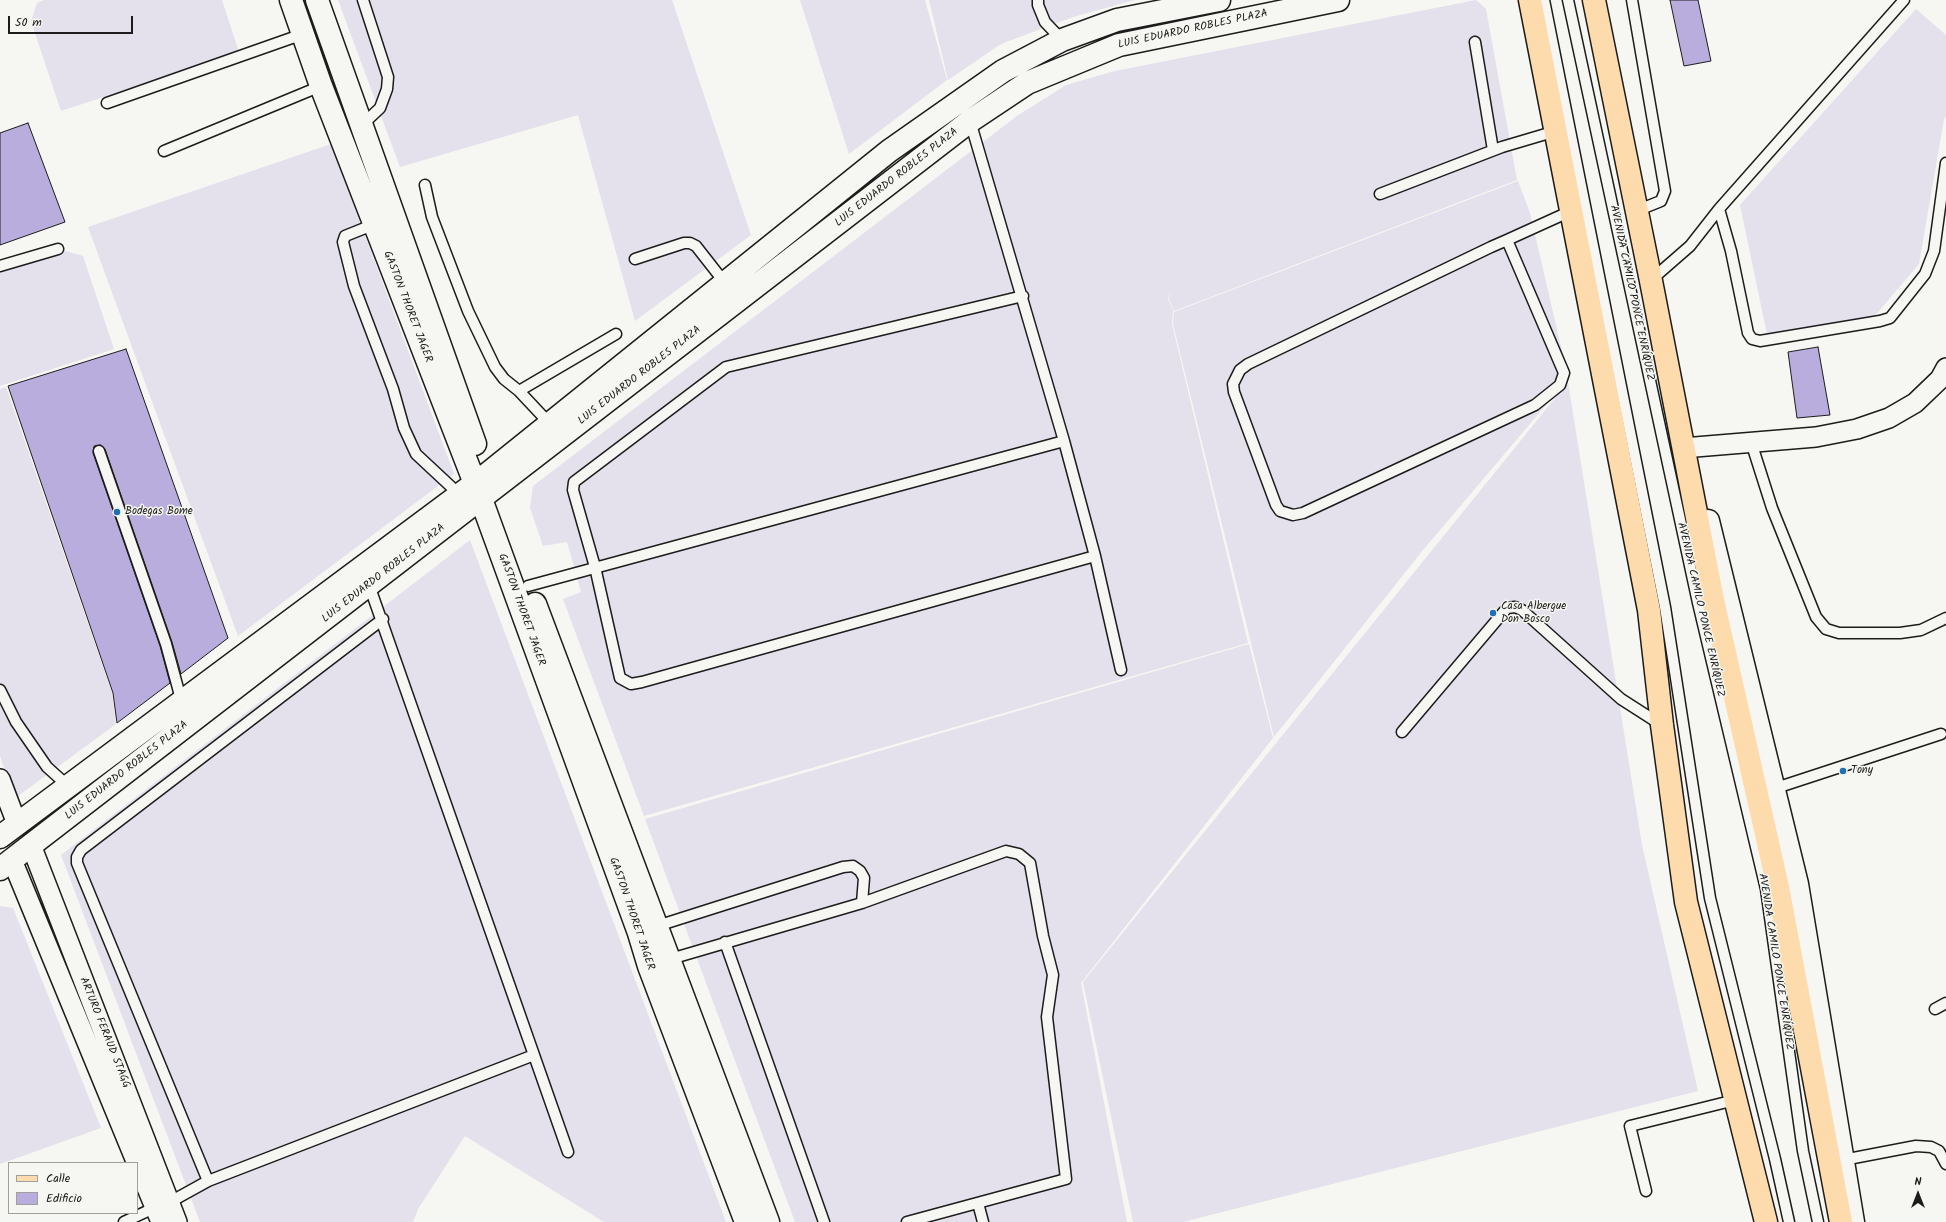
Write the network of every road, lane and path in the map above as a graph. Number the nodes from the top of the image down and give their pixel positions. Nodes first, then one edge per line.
1 (291, 0) edge
2 (317, 0) edge
3 (364, 0) edge
4 (1038, 0) edge
5 (1219, 0) edge
6 (1338, 0) edge
7 (1530, 0) edge
8 (1544, 0) edge
9 (1568, 0) edge
10 (1594, 0) edge
11 (1632, 0) edge
12 (1904, 0) edge
13 (303, 34) junction
14 (1062, 40) junction
15 (1475, 42) dead end
16 (321, 86) junction
17 (107, 103) dead end
18 (970, 120) junction
19 (362, 126) junction
20 (1556, 131) junction
21 (1493, 150) junction
22 (164, 151) dead end
23 (1946, 164) edge
24 (425, 185) dead end
25 (1380, 194) dead end
26 (1719, 209) junction
27 (1571, 211) junction
28 (1636, 211) junction
29 (375, 224) junction
30 (1507, 240) junction
31 (58, 249) dead end
32 (636, 259) dead end
33 (0, 266) edge
34 (1651, 281) junction
35 (725, 283) junction
36 (1023, 296) junction
37 (616, 334) dead end
38 (1946, 368) edge
39 (519, 391) junction
40 (550, 424) junction
41 (1064, 441) junction
42 (1751, 442) junction
43 (1683, 448) junction
44 (99, 451) dead end
45 (479, 488) junction
46 (1095, 556) junction
47 (595, 567) junction
48 (370, 585) junction
49 (528, 586) junction
50 (1946, 618) edge
51 (382, 619) junction
52 (1121, 670) dead end
53 (0, 690) edge
54 (186, 711) junction
55 (1662, 725) junction
56 (1402, 732) dead end
57 (1941, 734) dead end
58 (0, 778) edge
59 (68, 786) junction
60 (1773, 789) junction
61 (17, 824) junction
62 (0, 837) edge
63 (31, 845) junction
64 (6, 864) edge
65 (862, 903) junction
66 (648, 930) junction
67 (725, 942) junction
68 (659, 962) junction
69 (1946, 1003) edge
70 (1935, 1009) dead end
71 (534, 1056) junction
72 (1735, 1100) junction
73 (568, 1152) dead end
74 (1843, 1160) junction
75 (1946, 1164) edge
76 (208, 1181) junction
77 (1646, 1191) dead end
78 (978, 1203) junction
79 (162, 1211) edge
80 (124, 1222) edge
81 (177, 1222) edge
82 (746, 1222) edge
83 (768, 1222) edge
84 (824, 1222) edge
85 (907, 1222) edge
86 (983, 1222) edge
87 (1766, 1222) edge
88 (1789, 1222) edge
89 (1818, 1222) edge
90 (1841, 1222) edge
91 (1853, 1222) edge

1 - 13 street, GASTON THORET JAGER
2 - 19 street, GASTON THORET JAGER
3 - 19 lane
4 - 14 lane
5 - 14 street, LUIS EDUARDO ROBLES PLAZA
6 - 18 street, LUIS EDUARDO ROBLES PLAZA
7 - 20 main road
8 - 88 lane
9 - 89 lane, AVENIDA CAMILO PONCE ENRÍQUEZ
10 - 28 main road, AVENIDA CAMILO PONCE ENRÍQUEZ
11 - 28 lane
12 - 26 lane
13 - 16 street, GASTON THORET JAGER
13 - 17 lane
14 - 35 street, LUIS EDUARDO ROBLES PLAZA
15 - 21 lane
16 - 22 lane
16 - 29 street, GASTON THORET JAGER
18 - 36 lane
18 - 45 street, LUIS EDUARDO ROBLES PLAZA
19 - 45 street, GASTON THORET JAGER
20 - 21 lane
20 - 27 main road
21 - 25 lane
23 - 26 lane
24 - 39 lane
26 - 34 lane
27 - 30 lane
27 - 55 main road
28 - 34 main road, AVENIDA CAMILO PONCE ENRÍQUEZ
29 - 45 street, GASTON THORET JAGER
29 - 45 lane
30 - 30 lane
31 - 33 lane
32 - 35 lane
34 - 43 main road, AVENIDA CAMILO PONCE ENRÍQUEZ
35 - 40 street, LUIS EDUARDO ROBLES PLAZA
36 - 41 lane
36 - 47 lane
37 - 39 lane
38 - 42 street
39 - 40 lane
40 - 45 street, LUIS EDUARDO ROBLES PLAZA
41 - 46 lane
41 - 47 lane
42 - 43 street
42 - 50 lane
43 - 60 street, AVENIDA CAMILO PONCE ENRÍQUEZ
43 - 90 main road, AVENIDA CAMILO PONCE ENRÍQUEZ
44 - 54 lane
45 - 48 street, LUIS EDUARDO ROBLES PLAZA
45 - 49 street, GASTON THORET JAGER
45 - 54 street, LUIS EDUARDO ROBLES PLAZA
45 - 66 street, GASTON THORET JAGER
46 - 47 lane
46 - 52 lane
47 - 49 lane
48 - 51 lane
48 - 54 street, LUIS EDUARDO ROBLES PLAZA
49 - 66 street, GASTON THORET JAGER
51 - 71 lane
51 - 76 lane
53 - 59 lane
54 - 59 street, LUIS EDUARDO ROBLES PLAZA
54 - 63 street, LUIS EDUARDO ROBLES PLAZA
55 - 56 lane
55 - 72 main road
57 - 60 lane
58 - 61 street
59 - 61 street, LUIS EDUARDO ROBLES PLAZA
60 - 74 street, AVENIDA CAMILO PONCE ENRÍQUEZ
61 - 62 street, LUIS EDUARDO ROBLES PLAZA
63 - 64 street, LUIS EDUARDO ROBLES PLAZA
63 - 79 street, ARTURO FERAUD STAGG
64 - 79 street, ARTURO FERAUD STAGG
65 - 66 lane
65 - 67 lane
65 - 78 lane
66 - 68 street, GASTON THORET JAGER
67 - 68 lane
67 - 84 lane
68 - 82 street, GASTON THORET JAGER
68 - 83 street, GASTON THORET JAGER
69 - 70 lane
71 - 73 lane
71 - 76 lane
72 - 77 lane
72 - 87 main road
74 - 75 lane
74 - 91 street, AVENIDA CAMILO PONCE ENRÍQUEZ
76 - 79 lane
78 - 85 lane
78 - 86 lane
79 - 80 lane
79 - 81 street, ARTURO FERAUD STAGG

